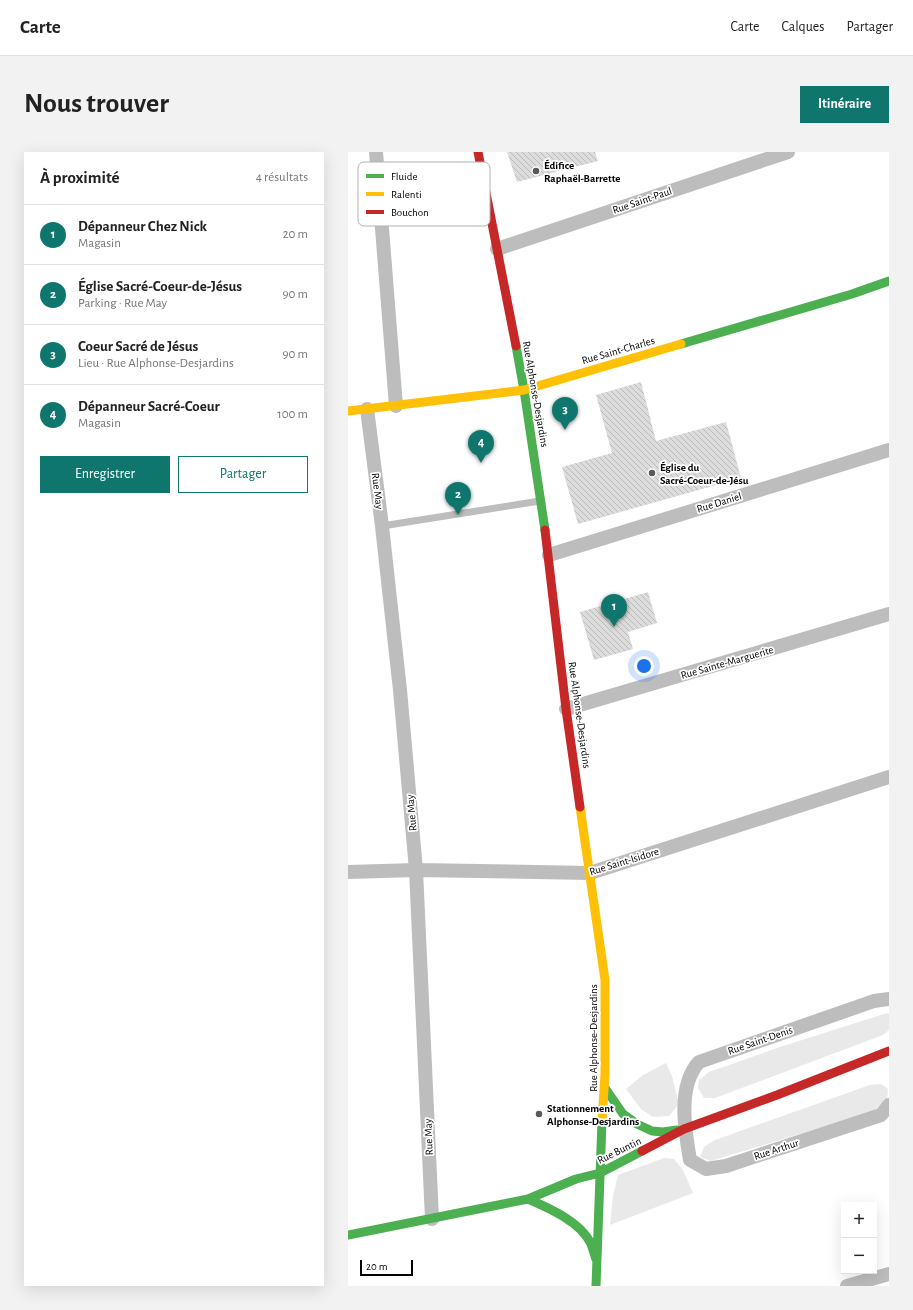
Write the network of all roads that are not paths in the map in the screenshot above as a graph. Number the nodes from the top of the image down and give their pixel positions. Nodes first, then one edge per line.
1 (376, 152) edge
2 (478, 152) edge
3 (788, 152) edge
4 (377, 162) edge
5 (480, 162) edge
6 (490, 213) edge
7 (382, 226) edge
8 (497, 249) junction
9 (889, 281) edge
10 (524, 390) junction
11 (396, 406) junction
12 (367, 409) junction
13 (348, 411) edge
14 (889, 450) edge
15 (541, 501) junction
16 (382, 526) junction
17 (549, 555) junction
18 (889, 614) edge
19 (566, 709) junction
20 (889, 777) edge
21 (416, 870) junction
22 (348, 872) edge
23 (590, 873) junction
24 (889, 999) edge
25 (889, 1051) edge
26 (605, 1088) junction
27 (889, 1105) edge
28 (684, 1129) junction
29 (600, 1173) junction
30 (528, 1198) junction
31 (432, 1219) junction
32 (348, 1235) edge
33 (597, 1264) junction
34 (889, 1274) edge
35 (596, 1286) edge
36 (846, 1286) edge

1 - 4 street
2 - 5 street, Rue Alphonse-Desjardins
3 - 8 street, Rue Saint-Paul
6 - 8 street, Rue Alphonse-Desjardins
7 - 11 street
8 - 10 street, Rue Alphonse-Desjardins
9 - 10 street, Rue Saint-Charles
10 - 11 street, Rue Saint-Charles
10 - 15 street, Rue Alphonse-Desjardins
11 - 12 street, Rue Saint-Charles
12 - 13 street, Rue Saint-Charles
12 - 16 street, Rue May
14 - 17 street, Rue Daniel
15 - 16 lane
15 - 17 street, Rue Alphonse-Desjardins
16 - 21 street, Rue May
17 - 19 street, Rue Alphonse-Desjardins
18 - 19 street, Rue Sainte-Marguerite
19 - 23 street, Rue Alphonse-Desjardins
20 - 23 street, Rue Saint-Isidore
21 - 22 street, Rue Saint-Isidore
21 - 23 street, Rue Saint-Isidore
21 - 31 street, Rue May
23 - 26 street, Rue Alphonse-Desjardins
24 - 28 street, Rue Saint-Denis
25 - 28 street, Rue Buntin
26 - 28 street
26 - 29 street, Rue Alphonse-Desjardins
27 - 28 street, Rue Arthur
28 - 29 street, Rue Buntin
29 - 30 street, Rue Buntin
29 - 33 street, Rue Alphonse-Desjardins
30 - 31 street, Rue Buntin
30 - 33 street
31 - 32 street, Rue Buntin
33 - 35 street, Rue Alphonse-Desjardins
34 - 36 street

